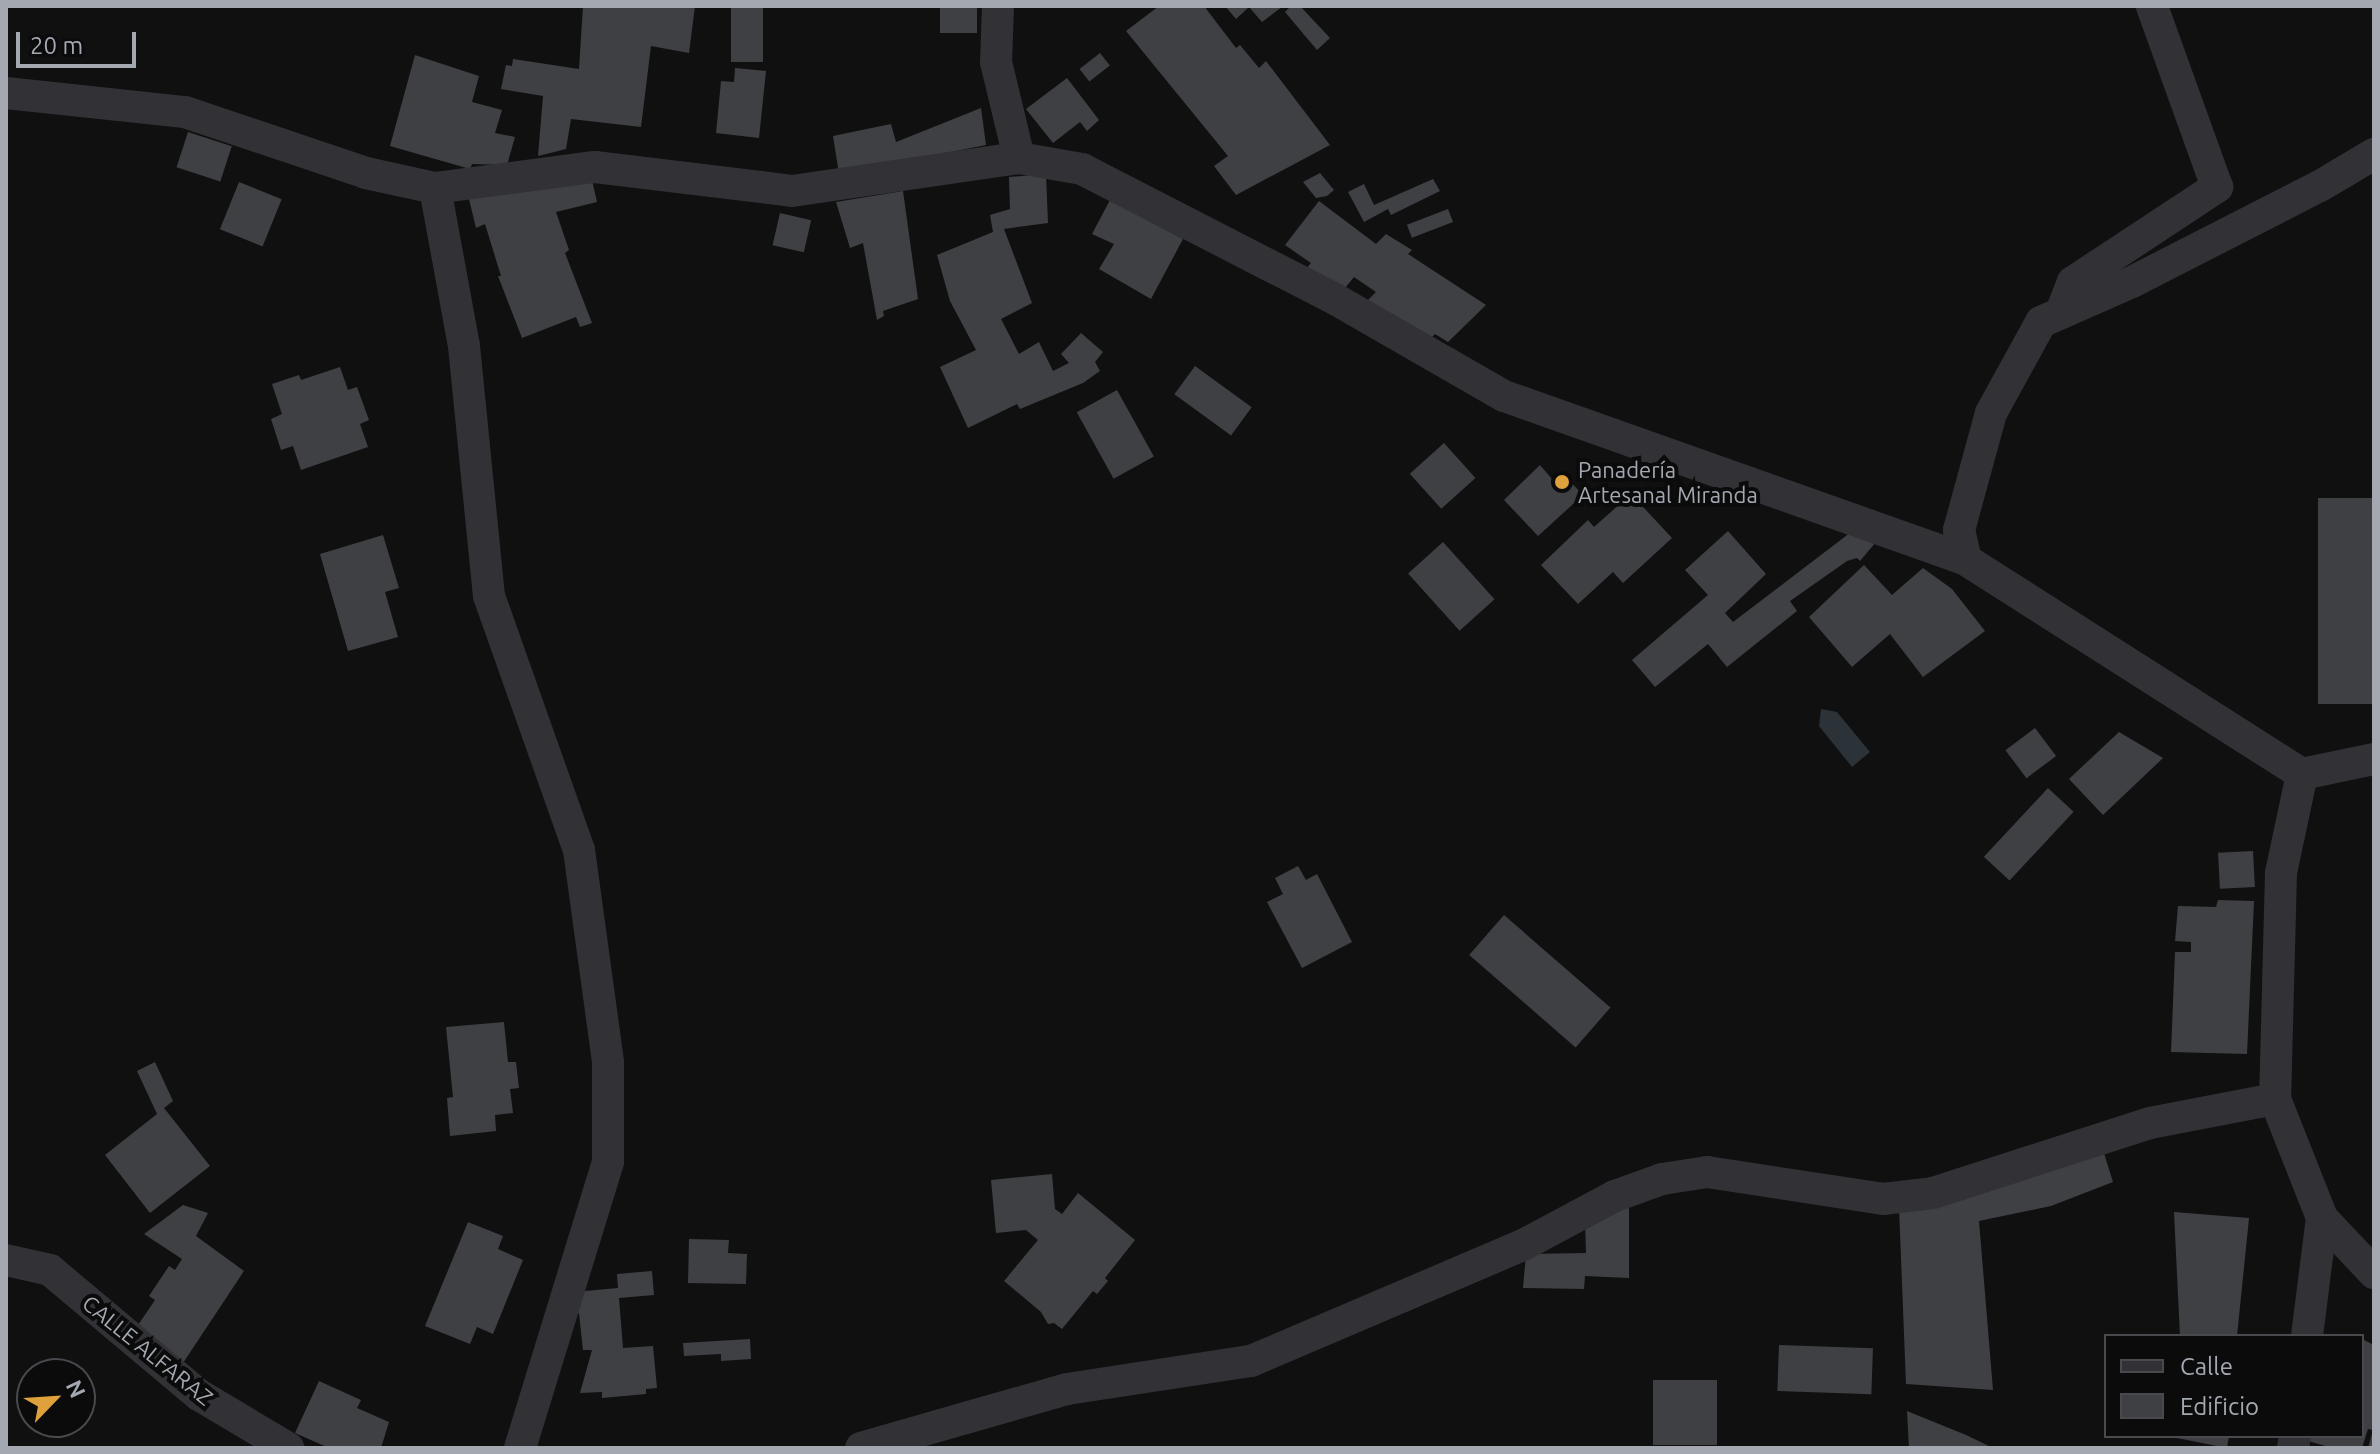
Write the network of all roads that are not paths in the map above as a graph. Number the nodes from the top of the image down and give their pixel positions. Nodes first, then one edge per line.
1 (998, 6) edge
2 (2152, 6) edge
3 (6, 93) edge
4 (2374, 154) edge
5 (1019, 158) junction
6 (435, 188) junction
7 (2062, 310) junction
8 (1966, 560) junction
9 (2374, 759) edge
10 (2302, 774) junction
11 (2275, 1099) junction
12 (2322, 1218) junction
13 (6, 1260) edge
14 (2374, 1273) edge
15 (2307, 1334) edge
16 (288, 1448) edge
17 (520, 1448) edge
18 (861, 1448) edge

1 - 5 street
2 - 7 street
3 - 6 street
4 - 7 street
5 - 6 street
5 - 8 street
6 - 17 street
7 - 8 street
8 - 10 street
9 - 10 street
10 - 11 street
11 - 12 street
11 - 18 street
12 - 14 street
12 - 15 street
13 - 16 street, CALLE ALFARAZ

